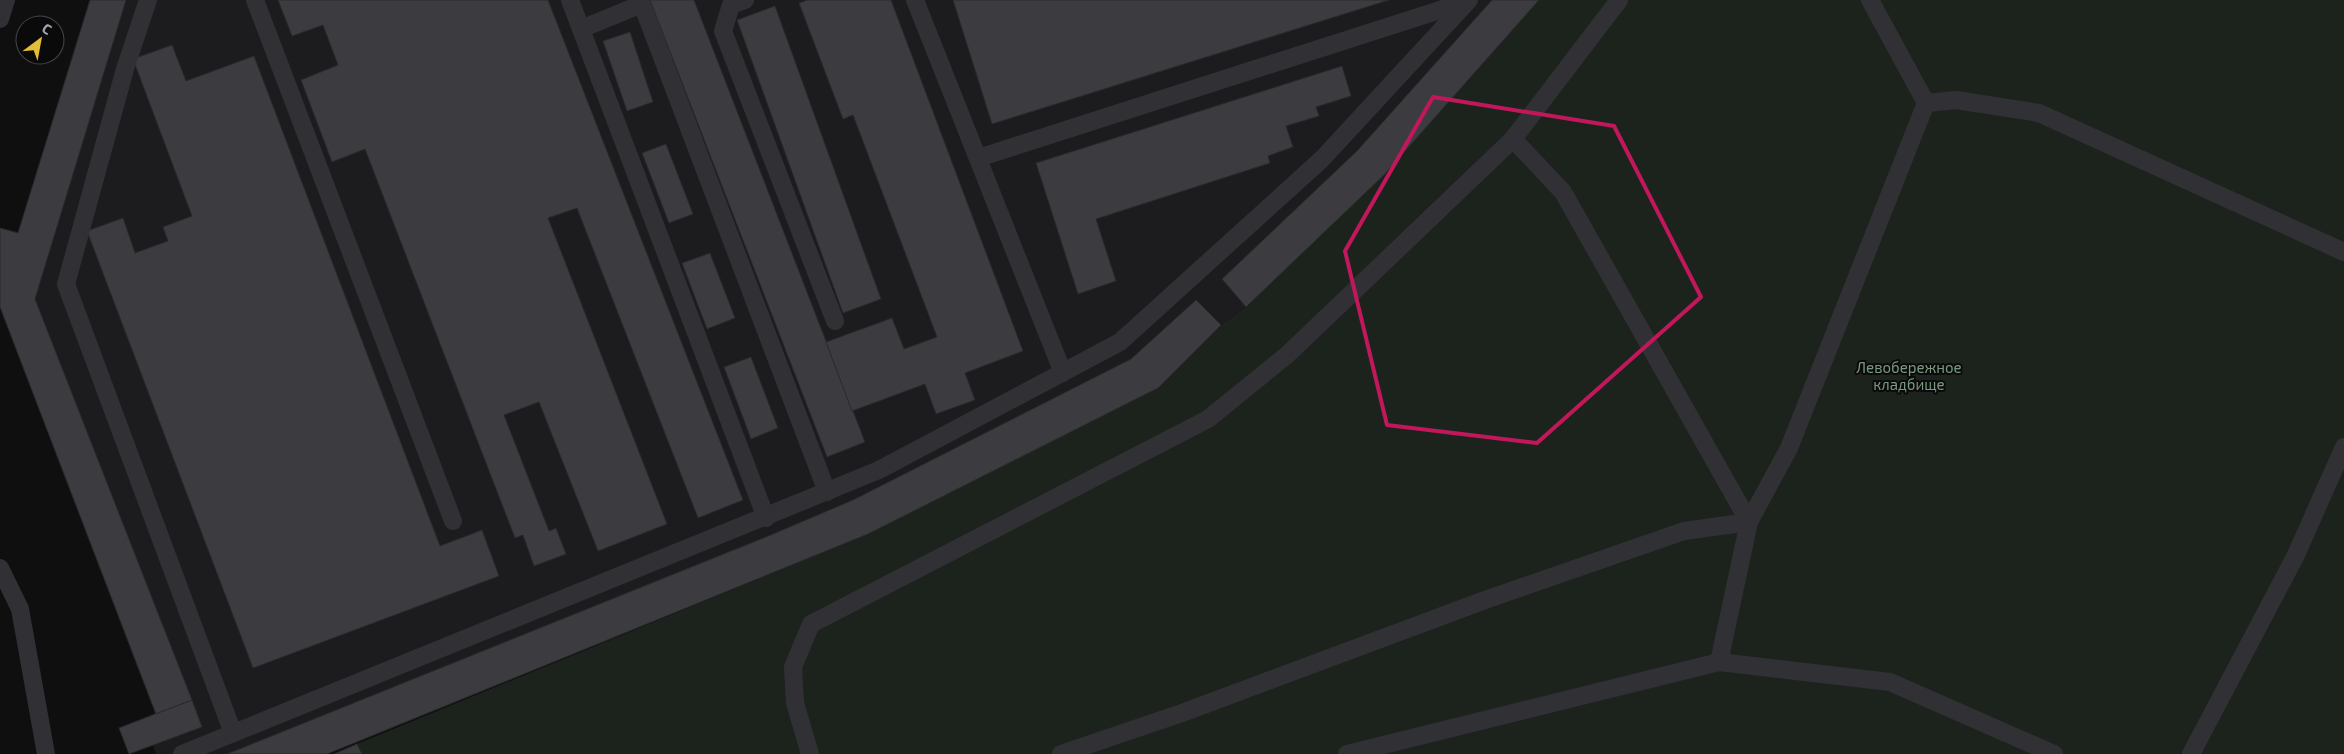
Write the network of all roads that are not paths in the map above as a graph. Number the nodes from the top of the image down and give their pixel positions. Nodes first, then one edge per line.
1 (6, 0) edge
2 (148, 0) edge
3 (255, 0) edge
4 (570, 0) edge
5 (745, 0) edge
6 (915, 0) edge
7 (1619, 0) edge
8 (1870, 0) edge
9 (1468, 1) edge
10 (0, 19) edge
11 (580, 29) junction
12 (1926, 103) junction
13 (1513, 139) junction
14 (978, 158) junction
15 (2344, 252) edge
16 (835, 321) dead end
17 (1063, 373) junction
18 (2344, 447) edge
19 (827, 492) junction
20 (766, 518) junction
21 (453, 521) dead end
22 (1749, 522) junction
23 (0, 568) edge
24 (1719, 662) junction
25 (233, 734) junction
26 (46, 754) edge
27 (182, 754) edge
28 (810, 754) edge
29 (1061, 754) edge
30 (1347, 754) edge
31 (2054, 754) edge
32 (2191, 754) edge

1 - 10 lane
2 - 25 lane
3 - 21 lane
4 - 11 lane
5 - 16 lane
6 - 14 lane
7 - 13 lane
8 - 12 lane
9 - 14 lane
9 - 17 lane
11 - 19 lane
11 - 20 lane
12 - 15 lane
12 - 22 lane
13 - 22 lane
13 - 28 lane
14 - 17 lane
17 - 19 lane
18 - 32 lane
19 - 20 lane
20 - 25 lane
22 - 24 lane
22 - 29 lane
23 - 26 lane
24 - 30 lane
24 - 31 lane
25 - 27 lane

